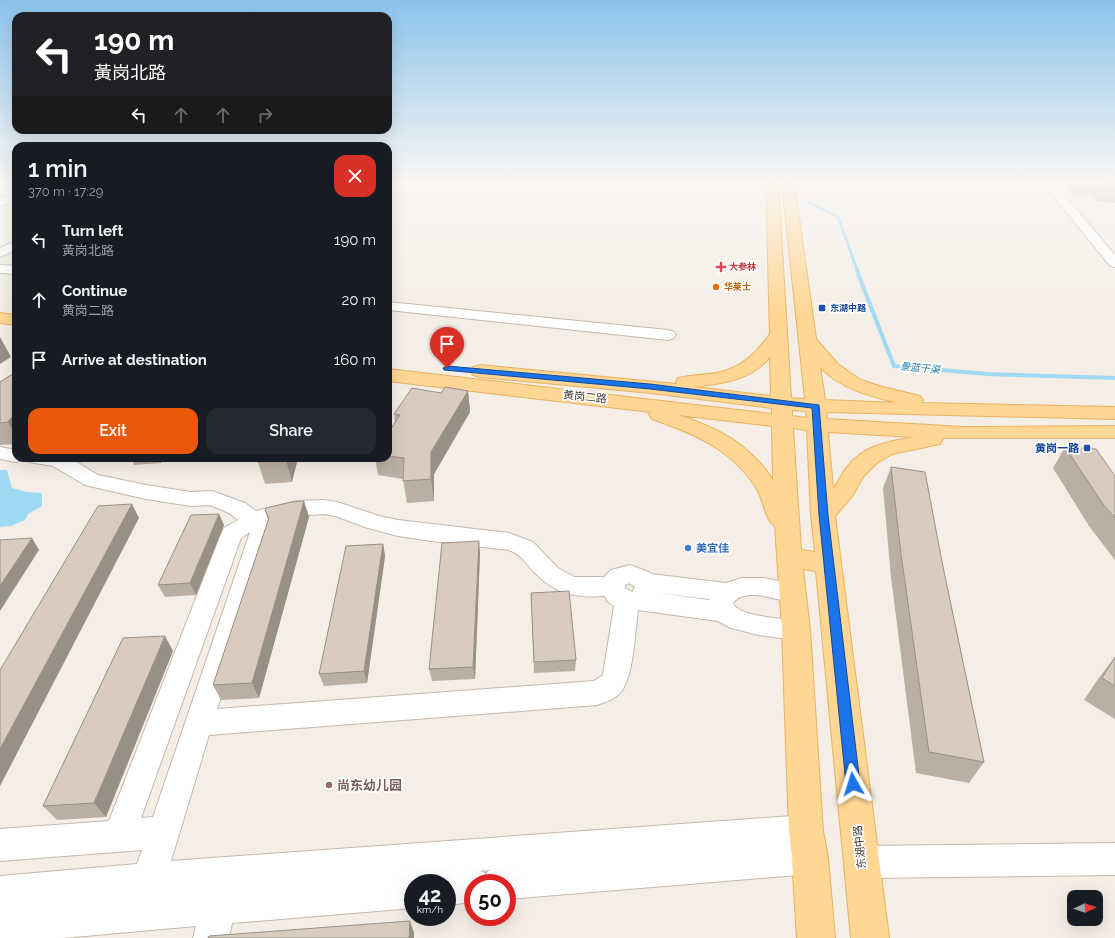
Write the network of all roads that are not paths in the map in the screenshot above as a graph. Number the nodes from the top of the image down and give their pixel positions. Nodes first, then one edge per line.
1 (774, 227) edge
2 (794, 227) edge
3 (1085, 227) edge
4 (12, 247) edge
5 (0, 253) edge
6 (1115, 263) edge
7 (0, 269) edge
8 (12, 270) edge
9 (392, 306) edge
10 (0, 318) edge
11 (12, 320) edge
12 (806, 322) junction
13 (779, 326) junction
14 (0, 331) edge
15 (12, 332) edge
16 (668, 335) dead end
17 (808, 340) junction
18 (392, 362) edge
19 (392, 375) edge
20 (650, 387) junction
21 (614, 401) junction
22 (953, 409) junction
23 (782, 412) junction
24 (1115, 414) edge
25 (817, 416) junction
26 (1115, 432) edge
27 (963, 433) junction
28 (0, 453) edge
29 (12, 455) edge
30 (58, 462) edge
31 (823, 515) junction
32 (253, 520) junction
33 (788, 546) junction
34 (829, 563) junction
35 (631, 592) junction
36 (792, 592) junction
37 (725, 602) junction
38 (796, 630) junction
39 (198, 723) junction
40 (164, 832) junction
41 (119, 836) junction
42 (0, 845) edge
43 (808, 845) junction
44 (1115, 859) edge
45 (862, 862) junction
46 (227, 873) junction
47 (148, 880) junction
48 (516, 882) edge
49 (404, 892) edge
50 (0, 894) edge
51 (215, 923) edge
52 (0, 926) edge
53 (816, 938) edge
54 (870, 938) edge

1 - 13 main road
2 - 12 main road, 东湖中路
3 - 6 street
4 - 5 street
7 - 8 street
9 - 16 street
10 - 11 main road
12 - 13 main road
12 - 17 main road, 东湖中路
13 - 20 main road
13 - 23 main road
14 - 15 main road
17 - 22 main road
17 - 25 main road, 东湖中路
18 - 20 main road, 黄岗二路
19 - 21 main road, 黄岗二路
20 - 23 main road, 黄岗二路
21 - 23 main road, 黄岗二路
21 - 33 main road
22 - 24 main road
22 - 25 main road
23 - 25 main road
23 - 33 main road
25 - 27 main road
25 - 31 main road, 东湖中路
26 - 27 main road
27 - 31 main road
28 - 29 street
30 - 32 street
31 - 34 main road, 东湖中路
32 - 35 street
32 - 39 street
32 - 41 street
33 - 34 main road
33 - 36 main road
34 - 45 main road, 东湖中路
35 - 37 street
35 - 39 street
36 - 37 street
36 - 38 main road
37 - 38 street
38 - 43 main road
39 - 40 street
40 - 41 street
40 - 47 street
41 - 42 street
43 - 46 street
43 - 48 street
43 - 53 main road
44 - 45 street
45 - 54 main road, 东湖中路
46 - 47 street
46 - 51 street
47 - 50 street
49 - 51 street
51 - 52 street

